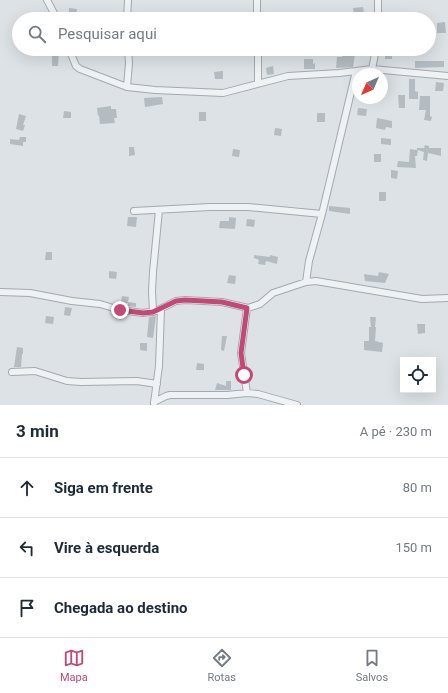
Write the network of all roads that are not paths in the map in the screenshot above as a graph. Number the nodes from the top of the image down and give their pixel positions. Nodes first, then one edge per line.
1 (47, 0) edge
2 (128, 0) edge
3 (257, 0) edge
4 (378, 0) edge
5 (53, 12) edge
6 (128, 12) edge
7 (257, 12) edge
8 (378, 12) edge
9 (72, 56) edge
10 (128, 56) edge
11 (258, 56) edge
12 (375, 56) edge
13 (372, 68) edge
14 (388, 70) edge
15 (352, 71) edge
16 (448, 76) edge
17 (258, 83) junction
18 (127, 86) junction
19 (352, 88) edge
20 (160, 210) junction
21 (134, 211) dead end
22 (322, 214) junction
23 (306, 282) junction
24 (0, 292) edge
25 (448, 298) edge
26 (247, 308) junction
27 (161, 309) junction
28 (153, 312) junction
29 (12, 372) dead end
30 (157, 385) junction
31 (247, 393) junction
32 (170, 395) junction
33 (154, 403) edge
34 (297, 405) edge

1 - 5 street
2 - 6 street
3 - 7 street
4 - 8 street
9 - 18 street
10 - 18 street
11 - 17 street
12 - 13 street
14 - 16 street
15 - 17 street
17 - 18 street
19 - 22 street
20 - 21 street
20 - 22 street
20 - 28 street
22 - 23 street
23 - 25 street
23 - 26 street
24 - 28 street
26 - 27 street
26 - 31 street
27 - 28 street
27 - 30 street
29 - 30 street
30 - 32 street
30 - 33 street
31 - 32 street
31 - 34 street
32 - 33 street

